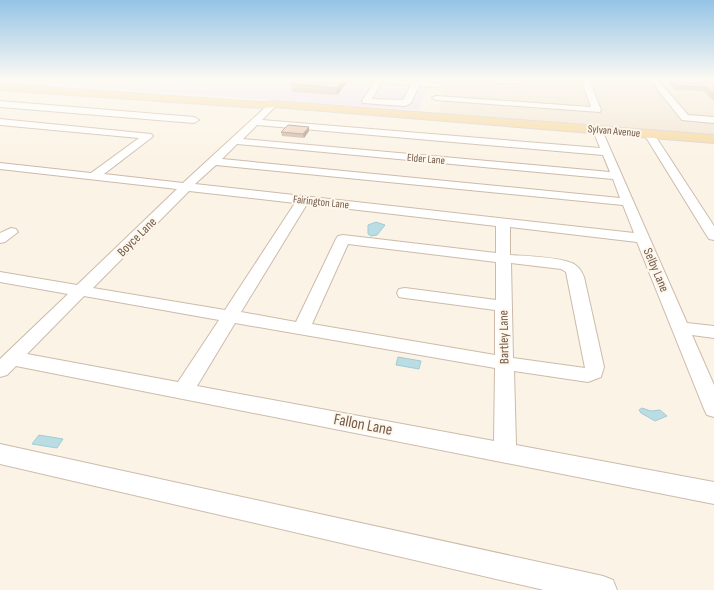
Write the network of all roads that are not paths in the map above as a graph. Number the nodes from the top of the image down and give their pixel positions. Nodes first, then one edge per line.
1 (43, 108) edge
2 (270, 108) edge
3 (321, 108) edge
4 (434, 108) edge
5 (565, 108) edge
6 (597, 108) edge
7 (676, 108) edge
8 (432, 116) junction
9 (194, 120) dead end
10 (714, 120) edge
11 (0, 122) edge
12 (255, 122) junction
13 (598, 130) junction
14 (649, 134) junction
15 (714, 139) edge
16 (234, 141) junction
17 (607, 152) junction
18 (213, 161) junction
19 (0, 166) edge
20 (617, 176) junction
21 (93, 177) junction
22 (187, 186) junction
23 (303, 200) junction
24 (628, 202) junction
25 (503, 222) junction
26 (714, 236) edge
27 (642, 238) junction
28 (503, 259) junction
29 (0, 277) edge
30 (82, 291) junction
31 (405, 293) dead end
32 (504, 306) junction
33 (231, 316) junction
34 (302, 328) junction
35 (680, 328) junction
36 (714, 332) edge
37 (504, 363) junction
38 (6, 364) edge
39 (183, 391) junction
40 (714, 409) edge
41 (505, 452) junction
42 (0, 454) edge
43 (714, 492) edge
44 (603, 590) edge

1 - 9 street
2 - 12 street, Boyce Lane
3 - 8 main road, Sylvan Avenue
4 - 8 street
5 - 6 street
7 - 10 street
8 - 13 main road, Sylvan Avenue
11 - 21 street
12 - 16 street, Boyce Lane
12 - 17 street
13 - 14 main road, Sylvan Avenue
13 - 17 street, Selby Lane
14 - 15 main road, Sylvan Avenue
14 - 26 street
16 - 18 street, Boyce Lane
16 - 20 street, Elder Lane
17 - 20 street, Selby Lane
18 - 22 street, Boyce Lane
18 - 24 street
19 - 21 street, Fairington Lane
20 - 24 street, Selby Lane
21 - 22 street, Fairington Lane
22 - 23 street, Fairington Lane
22 - 30 street, Boyce Lane
23 - 25 street, Fairington Lane
23 - 33 street
24 - 27 street, Selby Lane
25 - 27 street, Fairington Lane
25 - 28 street, Bartley Lane
27 - 35 street, Selby Lane
28 - 32 street, Bartley Lane
28 - 34 street
28 - 37 street
29 - 30 street
30 - 33 street
30 - 38 street, Boyce Lane
31 - 32 street
32 - 37 street, Bartley Lane
33 - 34 street
33 - 39 street
34 - 37 street
35 - 36 street
35 - 40 street, Selby Lane
37 - 41 street, Bartley Lane
38 - 39 street, Fallon Lane
39 - 41 street, Fallon Lane
41 - 43 street, Fallon Lane
42 - 44 street

